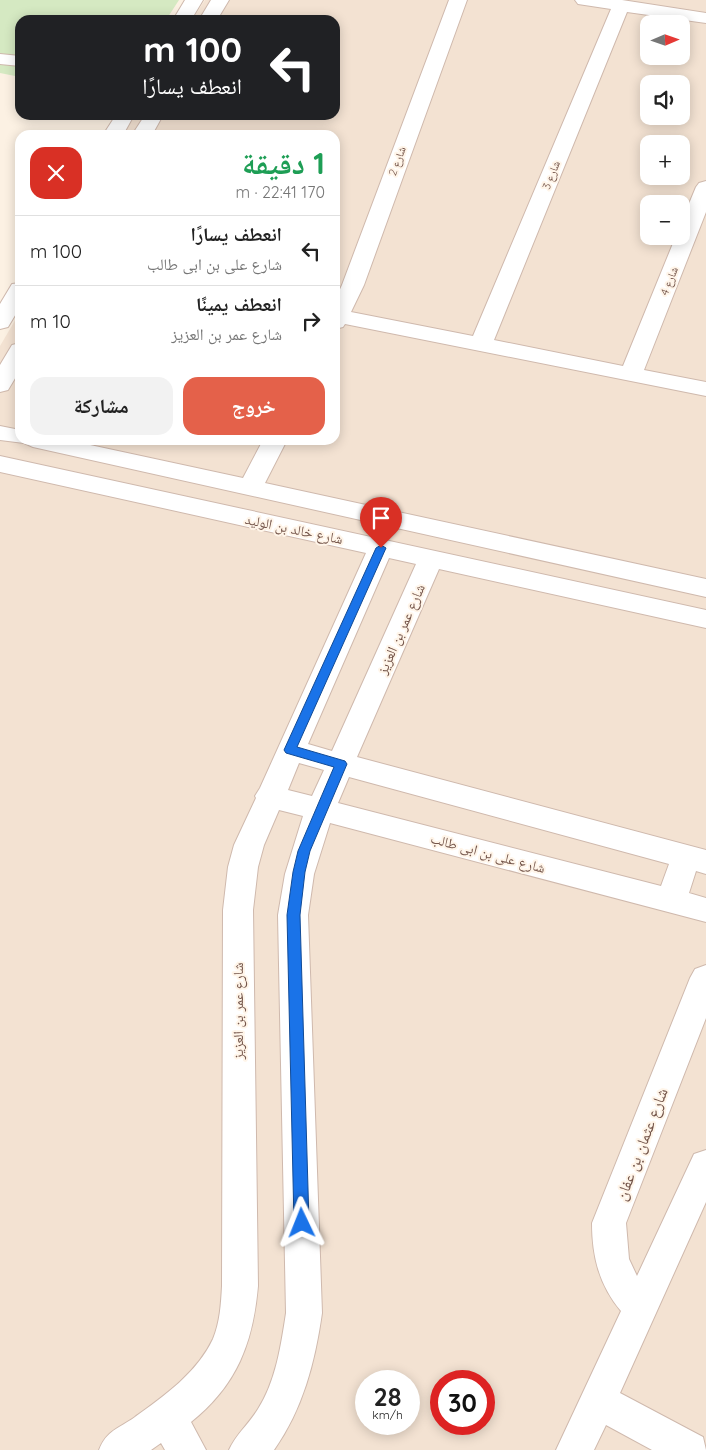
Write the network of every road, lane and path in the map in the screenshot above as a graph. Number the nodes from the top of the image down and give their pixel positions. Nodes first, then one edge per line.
1 (194, 0) edge
2 (220, 0) edge
3 (458, 0) edge
4 (584, 0) edge
5 (620, 5) junction
6 (185, 15) edge
7 (211, 15) edge
8 (706, 18) edge
9 (0, 59) edge
10 (15, 60) edge
11 (706, 187) edge
12 (15, 297) edge
13 (340, 312) edge
14 (340, 320) edge
15 (0, 322) edge
16 (481, 344) junction
17 (15, 359) edge
18 (631, 374) junction
19 (0, 385) edge
20 (706, 390) edge
21 (0, 433) edge
22 (15, 436) edge
23 (56, 445) edge
24 (272, 445) edge
25 (0, 464) edge
26 (250, 488) junction
27 (381, 548) junction
28 (432, 559) junction
29 (706, 588) edge
30 (706, 619) edge
31 (290, 750) junction
32 (341, 764) junction
33 (269, 796) junction
34 (320, 810) junction
35 (696, 859) edge
36 (671, 901) junction
37 (706, 910) edge
38 (706, 978) edge
39 (706, 1165) edge
40 (642, 1307) junction
41 (598, 1401) junction
42 (167, 1418) junction
43 (118, 1450) edge
44 (187, 1450) edge
45 (248, 1450) edge
46 (576, 1450) edge
47 (690, 1450) edge

1 - 6 street
2 - 7 street
3 - 13 street, شارع 2
4 - 5 street
5 - 8 street
5 - 16 street, شارع 3
9 - 10 street
11 - 18 street, شارع 4
12 - 15 street
14 - 16 street
16 - 18 street
17 - 19 street
18 - 20 street
21 - 22 street
23 - 26 street
24 - 26 street
25 - 27 street, شارع خالد بن الوليد
26 - 29 street
27 - 28 street, شارع خالد بن الوليد
27 - 31 street, شارع عمر بن العزيز
28 - 30 street, شارع خالد بن الوليد
28 - 32 street, شارع عمر بن العزيز
31 - 32 street
31 - 33 street, شارع عمر بن العزيز
32 - 34 street, شارع عمر بن العزيز
32 - 35 street
33 - 34 street, شارع على بن ابى طالب
33 - 42 street, شارع عمر بن العزيز
34 - 36 street, شارع على بن ابى طالب
34 - 45 street, شارع عمر بن العزيز
35 - 36 street
36 - 37 street, شارع على بن ابى طالب
38 - 40 street, شارع عثمان بن عفان
39 - 40 street
40 - 41 street
41 - 46 street
41 - 47 street
42 - 43 street, شارع عمر بن العزيز
42 - 44 street

